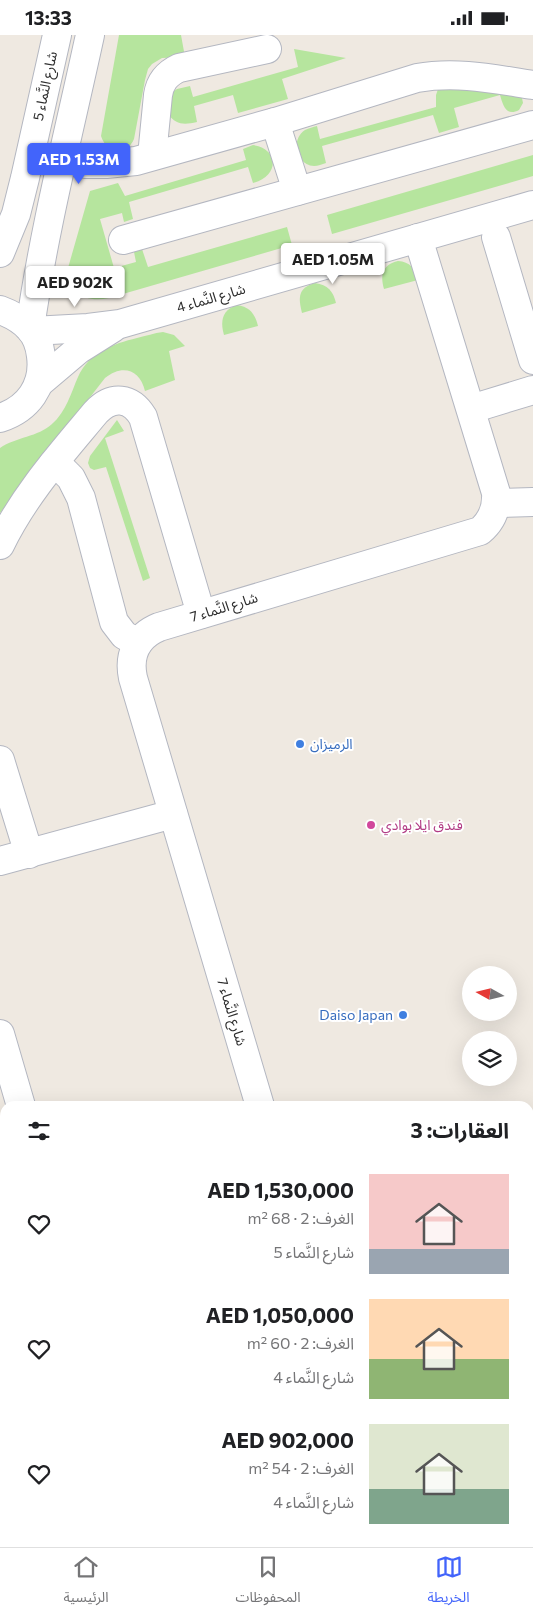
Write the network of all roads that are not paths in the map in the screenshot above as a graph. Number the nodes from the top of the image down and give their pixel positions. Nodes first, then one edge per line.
1 (57, 35) edge
2 (90, 35) edge
3 (267, 49) dead end
4 (533, 85) edge
5 (275, 122) junction
6 (533, 125) edge
7 (152, 157) junction
8 (63, 160) junction
9 (297, 191) junction
10 (533, 205) edge
11 (496, 237) dead end
12 (418, 238) junction
13 (123, 240) dead end
14 (0, 253) edge
15 (0, 310) edge
16 (120, 324) junction
17 (528, 325) edge
18 (31, 329) junction
19 (533, 360) edge
20 (39, 383) junction
21 (533, 390) edge
22 (470, 409) junction
23 (0, 418) edge
24 (54, 464) junction
25 (533, 502) edge
26 (497, 503) junction
27 (0, 545) edge
28 (201, 614) junction
29 (138, 643) junction
30 (0, 760) edge
31 (173, 814) junction
32 (29, 854) junction
33 (0, 861) edge
34 (0, 1034) edge
35 (20, 1101) edge
36 (259, 1101) edge

1 - 14 street, شارع النَّماء 5
2 - 8 street
3 - 7 street
4 - 5 street
5 - 7 street
5 - 9 street
6 - 9 street
7 - 8 street
8 - 18 street
9 - 13 street
10 - 12 street, شارع النَّماء 4
11 - 17 street
12 - 16 street, شارع النَّماء 4
12 - 22 street
15 - 18 street
16 - 18 street, شارع النَّماء 4
16 - 20 street, شارع النَّماء 4
17 - 19 street
18 - 20 street
20 - 23 street
21 - 22 street
22 - 26 street
24 - 27 street
24 - 28 street
24 - 29 street
25 - 26 street
26 - 28 street, شارع النَّماء 7
28 - 29 street, شارع النَّماء 7
29 - 31 street, شارع النَّماء 7
30 - 32 street
31 - 32 street
31 - 36 street, شارع النَّماء 7
32 - 33 street
34 - 35 street

